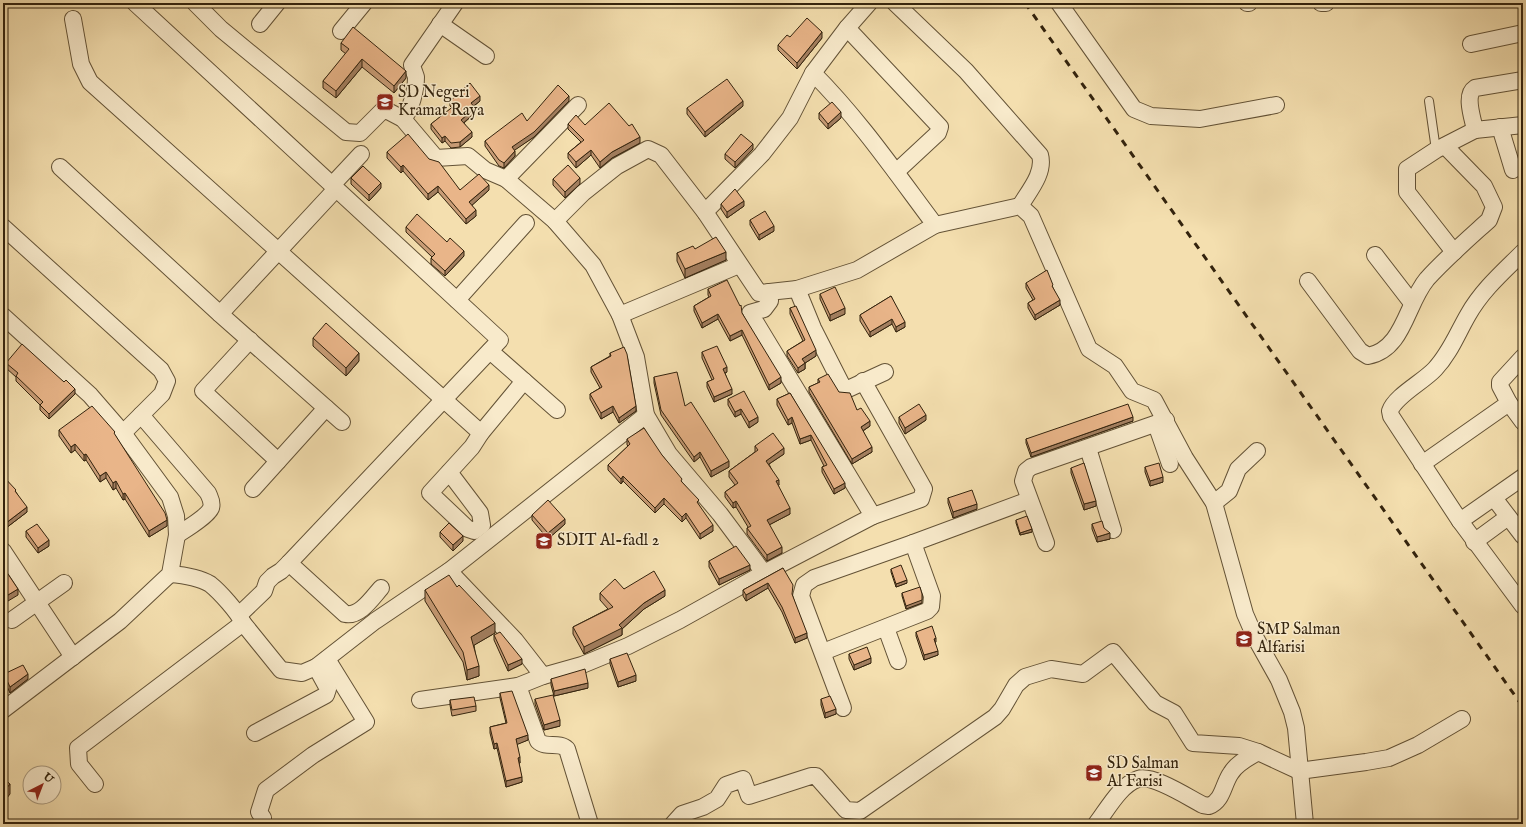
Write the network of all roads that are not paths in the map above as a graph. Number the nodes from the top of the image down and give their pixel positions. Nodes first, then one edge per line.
1 (135, 3) edge
2 (195, 3) edge
3 (277, 3) edge
4 (364, 3) edge
5 (455, 3) edge
6 (869, 3) edge
7 (895, 3) edge
8 (1059, 3) edge
9 (1321, 3) edge
10 (1326, 3) edge
11 (72, 19) dead end
12 (260, 24) dead end
13 (440, 24) junction
14 (847, 28) junction
15 (341, 31) dead end
16 (1523, 33) edge
17 (1471, 44) dead end
18 (486, 56) dead end
19 (813, 74) junction
20 (1523, 80) edge
21 (1429, 101) dead end
22 (578, 105) dead end
23 (1276, 105) dead end
24 (403, 120) junction
25 (1523, 125) edge
26 (1500, 127) junction
27 (1475, 130) junction
28 (1440, 148) junction
29 (361, 154) dead end
30 (60, 167) dead end
31 (1513, 170) dead end
32 (896, 172) junction
33 (506, 179) junction
34 (334, 187) junction
35 (930, 205) dead end
36 (1020, 206) junction
37 (705, 212) junction
38 (555, 220) junction
39 (526, 223) dead end
40 (939, 224) junction
41 (3, 227) edge
42 (279, 251) junction
43 (1454, 252) junction
44 (1523, 252) edge
45 (1375, 255) dead end
46 (739, 265) junction
47 (1308, 281) dead end
48 (797, 289) junction
49 (769, 292) junction
50 (457, 300) junction
51 (1412, 303) junction
52 (220, 314) junction
53 (620, 315) junction
54 (3, 316) edge
55 (250, 340) junction
56 (490, 351) junction
57 (1523, 357) edge
58 (885, 372) dead end
59 (524, 381) junction
60 (863, 381) junction
61 (444, 399) junction
62 (1509, 403) junction
63 (326, 408) junction
64 (557, 410) dead end
65 (141, 415) junction
66 (646, 415) junction
67 (342, 422) dead end
68 (1161, 422) junction
69 (1523, 422) edge
70 (123, 433) junction
71 (481, 433) junction
72 (1088, 448) junction
73 (1257, 451) dead end
74 (278, 461) junction
75 (1170, 464) dead end
76 (1422, 464) junction
77 (449, 472) dead end
78 (1523, 477) edge
79 (253, 489) dead end
80 (1494, 498) junction
81 (1029, 500) junction
82 (1214, 503) junction
83 (873, 516) junction
84 (1508, 517) junction
85 (1460, 521) junction
86 (1113, 530) dead end
87 (177, 535) junction
88 (1523, 536) edge
89 (1474, 542) junction
90 (913, 543) junction
91 (1046, 543) dead end
92 (5, 559) edge
93 (285, 567) junction
94 (449, 571) junction
95 (764, 573) junction
96 (170, 574) junction
97 (64, 583) dead end
98 (381, 588) dead end
99 (37, 602) junction
100 (1523, 606) edge
101 (241, 619) junction
102 (12, 620) dead end
103 (886, 628) junction
104 (823, 652) junction
105 (73, 657) junction
106 (898, 660) dead end
107 (321, 663) junction
108 (543, 676) junction
109 (518, 686) junction
110 (420, 700) dead end
111 (843, 708) dead end
112 (3, 710) edge
113 (1462, 719) dead end
114 (255, 733) dead end
115 (1258, 752) junction
116 (1299, 771) junction
117 (95, 784) dead end
118 (263, 818) dead end
119 (590, 824) edge
120 (673, 824) edge
121 (1096, 824) edge
122 (1305, 824) edge

1 - 34 street
2 - 24 street
3 - 12 street
4 - 15 street
5 - 13 street
6 - 14 street
7 - 36 street
8 - 23 street
9 - 10 street
11 - 42 street
13 - 18 street
13 - 24 street
14 - 19 street
14 - 32 street
16 - 17 street
19 - 32 street
19 - 37 street
20 - 27 street
21 - 28 lane
22 - 33 street
24 - 33 street
25 - 26 street
26 - 27 street
26 - 31 street
27 - 28 street
28 - 43 street
28 - 43 street
29 - 34 street
30 - 52 street
32 - 40 street
33 - 38 street
34 - 42 street
34 - 50 street
35 - 40 street
36 - 40 street
36 - 68 street
37 - 38 street
37 - 46 street
38 - 53 street
39 - 50 street
40 - 48 street
41 - 65 street
42 - 52 street
42 - 61 street
43 - 51 street
44 - 76 street
45 - 51 street
46 - 49 street
46 - 53 street
47 - 51 street
48 - 49 street
48 - 60 street
49 - 83 street
50 - 56 street
52 - 55 street
53 - 66 street
54 - 70 street
55 - 63 street
55 - 74 street
56 - 59 street
56 - 61 street
57 - 62 street
58 - 60 street
59 - 64 street
59 - 71 street
60 - 83 street
61 - 71 street
61 - 93 street
62 - 69 street
62 - 76 street
63 - 67 street
63 - 74 street
65 - 70 street
65 - 87 street
66 - 94 street
66 - 95 street
68 - 72 street
68 - 75 street
68 - 82 street
70 - 87 street
71 - 77 street
72 - 81 street
72 - 86 street
73 - 82 street
74 - 79 street
76 - 85 street
78 - 80 street
80 - 84 street
80 - 85 street
81 - 90 street
81 - 91 street
82 - 116 street
83 - 95 street
84 - 88 street
84 - 89 street
85 - 89 street
87 - 96 street
89 - 100 street
90 - 103 street
90 - 104 street
92 - 99 street
93 - 98 street
93 - 101 street
94 - 107 street
94 - 108 street
95 - 108 street
96 - 101 street
96 - 105 street
97 - 99 street
99 - 102 street
99 - 105 street
101 - 107 street
101 - 117 street
103 - 104 street
103 - 106 street
104 - 111 street
105 - 112 street
107 - 114 street
107 - 118 street
108 - 109 street
109 - 110 street
109 - 119 street
113 - 116 street
115 - 116 street
115 - 120 street
115 - 121 street
116 - 122 street

